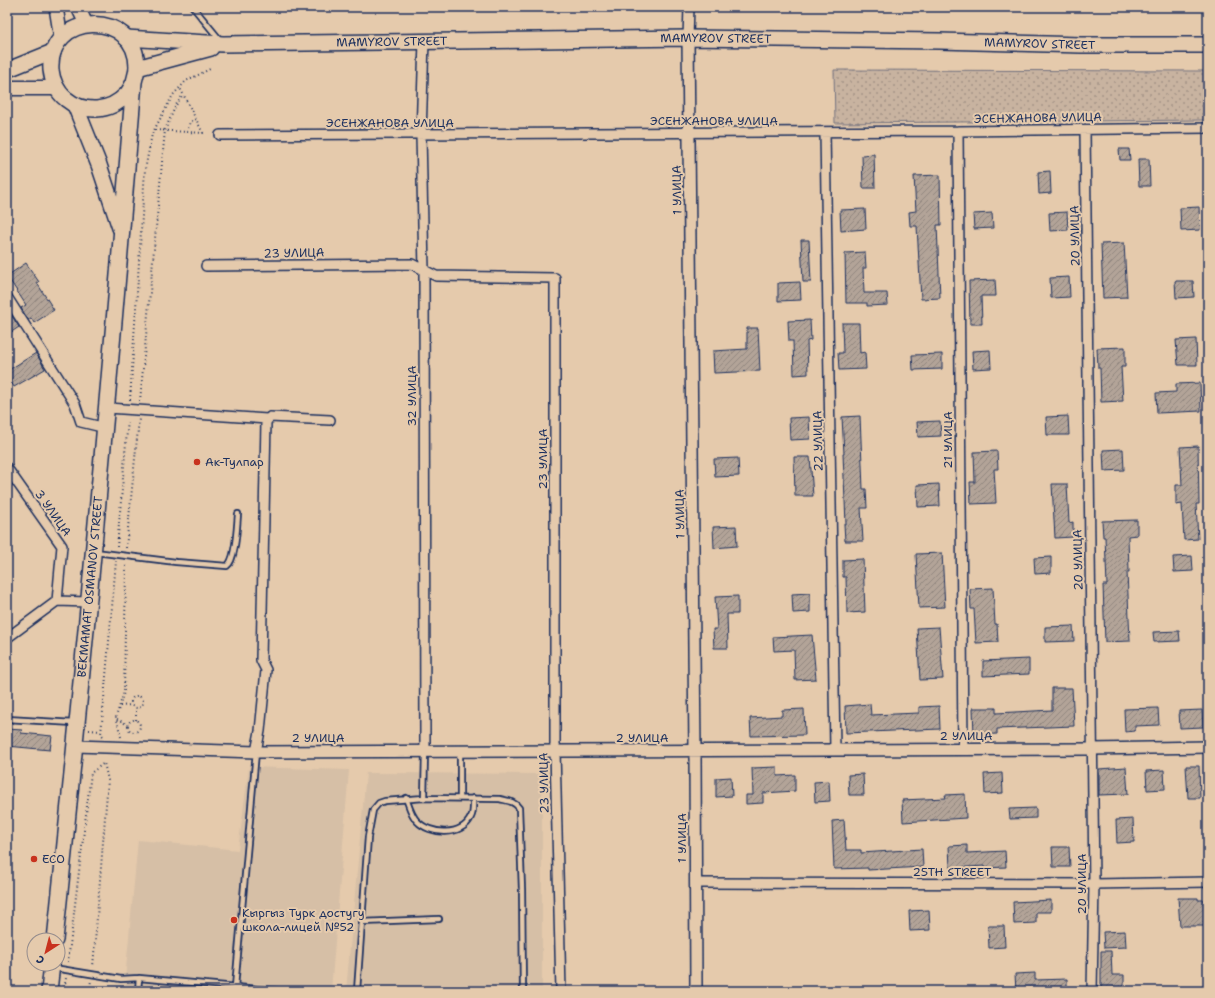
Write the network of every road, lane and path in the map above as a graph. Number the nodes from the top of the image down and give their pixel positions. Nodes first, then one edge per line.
1 (56, 7) edge
2 (78, 7) edge
3 (193, 7) edge
4 (689, 7) edge
5 (86, 24) junction
6 (126, 38) junction
7 (688, 38) junction
8 (424, 41) junction
9 (223, 44) junction
10 (57, 45) junction
11 (1208, 45) edge
12 (210, 69) dead end
13 (7, 70) edge
14 (136, 75) junction
15 (7, 88) edge
16 (57, 88) junction
17 (180, 88) junction
18 (183, 95) junction
19 (75, 105) junction
20 (196, 119) junction
21 (1208, 128) edge
22 (155, 130) junction
23 (165, 130) junction
24 (1085, 130) junction
25 (958, 131) junction
26 (187, 132) junction
27 (825, 132) junction
28 (689, 133) junction
29 (220, 135) dead end
30 (421, 135) junction
31 (122, 234) junction
32 (206, 266) dead end
33 (424, 270) junction
34 (7, 297) edge
35 (108, 408) junction
36 (129, 410) junction
37 (139, 411) junction
38 (267, 419) junction
39 (330, 420) dead end
40 (106, 428) junction
41 (7, 468) edge
42 (238, 514) dead end
43 (93, 551) junction
44 (117, 555) junction
45 (126, 556) junction
46 (57, 601) junction
47 (88, 602) junction
48 (7, 638) edge
49 (132, 705) junction
50 (120, 706) junction
51 (136, 708) junction
52 (7, 719) edge
53 (117, 720) junction
54 (136, 720) junction
55 (128, 725) junction
56 (83, 727) junction
57 (102, 731) junction
58 (105, 738) dead end
59 (116, 738) dead end
60 (76, 746) junction
61 (1208, 746) edge
62 (963, 749) junction
63 (1092, 749) junction
64 (555, 750) junction
65 (835, 750) junction
66 (425, 751) junction
67 (695, 751) junction
68 (256, 752) junction
69 (460, 752) junction
70 (406, 798) junction
71 (424, 798) junction
72 (460, 798) junction
73 (473, 798) junction
74 (1208, 882) edge
75 (696, 883) junction
76 (1094, 884) junction
77 (439, 919) dead end
78 (362, 922) junction
79 (56, 932) edge
80 (67, 970) junction
81 (51, 972) edge
82 (93, 972) dead end
83 (139, 978) junction
84 (235, 987) junction
85 (49, 991) edge
86 (64, 991) edge
87 (138, 991) edge
88 (279, 991) edge
89 (357, 991) edge
90 (523, 991) edge
91 (560, 991) edge
92 (696, 991) edge
93 (1092, 991) edge

1 - 10 main road
2 - 5 main road
3 - 9 lane
4 - 7 street
5 - 6 highway
5 - 10 highway
6 - 9 highway
6 - 14 highway
7 - 8 highway, MAMYROV STREET
7 - 11 highway, MAMYROV STREET
7 - 28 street, 1 УЛИЦА
8 - 9 highway, MAMYROV STREET
8 - 30 street, 32 УЛИЦА
9 - 14 highway
10 - 13 main road
10 - 16 highway
12 - 17 path
14 - 19 highway
14 - 31 highway, BEKMAMAT OSMANOV STREET
15 - 16 main road
16 - 19 highway
17 - 18 path
17 - 22 path
18 - 20 path
18 - 23 path
19 - 31 highway
20 - 26 path
20 - 26 path
21 - 24 street, ЭСЕНЖАНОВА УЛИЦА
22 - 23 path
22 - 36 path
23 - 26 path
23 - 37 path
24 - 25 street, ЭСЕНЖАНОВА УЛИЦА
24 - 63 street, 20 УЛИЦА
25 - 27 street, ЭСЕНЖАНОВА УЛИЦА
25 - 62 street, 21 УЛИЦА
27 - 28 street, ЭСЕНЖАНОВА УЛИЦА
27 - 65 street, 22 УЛИЦА
28 - 30 street, ЭСЕНЖАНОВА УЛИЦА
28 - 67 street, 1 УЛИЦА
29 - 30 street, ЭСЕНЖАНОВА УЛИЦА
30 - 33 street, 32 УЛИЦА
31 - 35 highway, BEKMAMAT OSMANOV STREET
32 - 33 street, 23 УЛИЦА
33 - 64 street, 23 УЛИЦА
33 - 66 street, 32 УЛИЦА
34 - 40 street
35 - 36 street
35 - 40 highway, BEKMAMAT OSMANOV STREET
36 - 37 street
36 - 44 path
37 - 38 street
37 - 45 path
38 - 39 street
38 - 68 street
40 - 43 highway, BEKMAMAT OSMANOV STREET
41 - 46 street, 3 УЛИЦА
42 - 45 lane
43 - 44 lane
43 - 47 highway, BEKMAMAT OSMANOV STREET
44 - 45 lane
44 - 57 path
45 - 50 path
46 - 47 street
46 - 48 street
47 - 56 highway, BEKMAMAT OSMANOV STREET
49 - 50 path
49 - 51 path
49 - 51 path
50 - 53 path
51 - 54 path
52 - 56 lane
53 - 55 path
53 - 59 path
54 - 55 path
54 - 55 path
56 - 57 path
56 - 60 highway, BEKMAMAT OSMANOV STREET
57 - 58 path
60 - 68 street, 2 УЛИЦА
60 - 79 highway, BEKMAMAT OSMANOV STREET
61 - 63 street, 2 УЛИЦА
62 - 63 street, 2 УЛИЦА
62 - 65 street, 2 УЛИЦА
63 - 76 street, 20 УЛИЦА
64 - 67 street, 2 УЛИЦА
64 - 69 street, 2 УЛИЦА
64 - 91 street, 23 УЛИЦА
65 - 67 street, 2 УЛИЦА
66 - 68 street, 2 УЛИЦА
66 - 69 street, 2 УЛИЦА
66 - 71 lane
67 - 75 street, 1 УЛИЦА
68 - 84 lane
69 - 72 lane
70 - 71 lane
70 - 73 lane
70 - 78 lane
71 - 72 lane
72 - 73 lane
73 - 90 lane
74 - 76 street, 25TH STREET
75 - 76 street, 25TH STREET
75 - 92 street, 1 УЛИЦА
76 - 93 street, 20 УЛИЦА
77 - 78 lane
78 - 89 lane
80 - 82 path
80 - 83 lane
80 - 86 path
81 - 85 highway
83 - 84 lane
83 - 87 lane
84 - 88 lane

